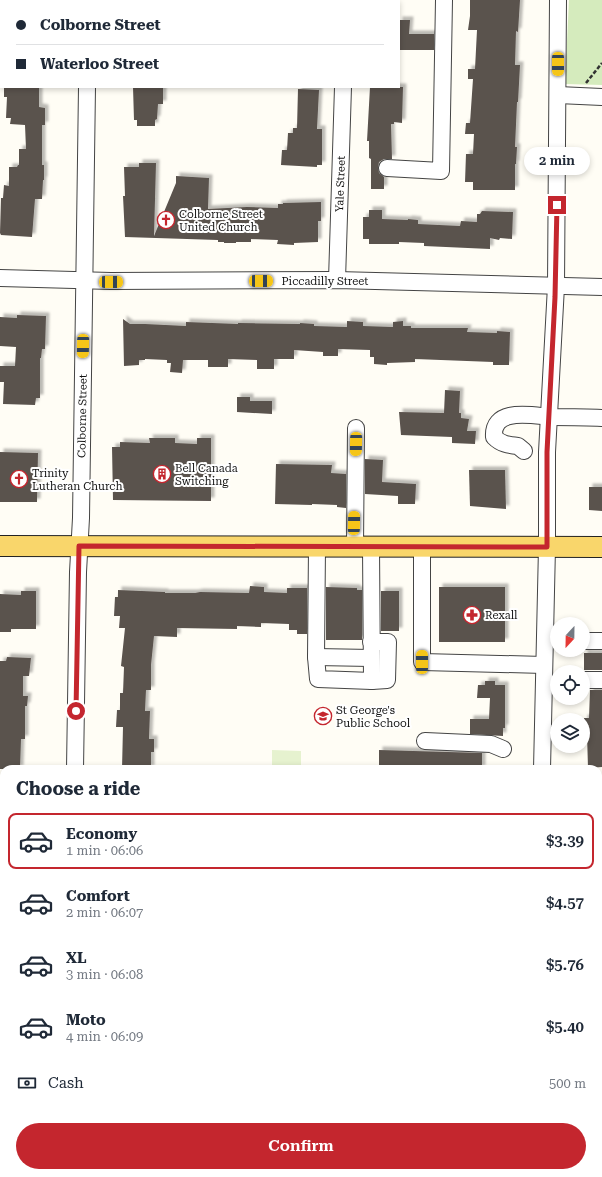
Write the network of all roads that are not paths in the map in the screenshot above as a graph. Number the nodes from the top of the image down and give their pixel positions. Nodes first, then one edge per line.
1 (444, 0) edge
2 (558, 0) edge
3 (87, 88) edge
4 (343, 88) edge
5 (558, 95) junction
6 (602, 97) edge
7 (387, 168) dead end
8 (0, 278) edge
9 (84, 280) junction
10 (337, 280) junction
11 (556, 286) junction
12 (602, 287) edge
13 (549, 416) junction
14 (602, 418) edge
15 (356, 428) dead end
16 (524, 451) dead end
17 (0, 546) edge
18 (79, 546) junction
19 (317, 546) junction
20 (363, 547) junction
21 (422, 547) junction
22 (547, 547) junction
23 (602, 547) edge
24 (550, 618) edge
25 (590, 641) edge
26 (602, 641) edge
27 (371, 642) junction
28 (550, 653) edge
29 (316, 657) junction
30 (371, 658) junction
31 (548, 676) edge
32 (372, 680) junction
33 (590, 680) edge
34 (602, 680) edge
35 (425, 741) dead end
36 (503, 748) dead end
37 (75, 765) edge
38 (542, 765) edge

1 - 7 street
2 - 5 street
3 - 9 street, Colborne Street
4 - 10 street, Yale Street
5 - 6 street
5 - 11 street
8 - 9 street, Piccadilly Street
9 - 10 street, Piccadilly Street
9 - 18 street, Colborne Street
10 - 11 street, Piccadilly Street
11 - 12 street, Piccadilly Street
11 - 13 street
13 - 14 street
13 - 16 street
13 - 22 street
15 - 20 street
17 - 18 main road
18 - 19 main road
18 - 37 street, Colborne Street
19 - 20 main road
19 - 29 street
20 - 21 main road
20 - 27 street
21 - 22 main road
21 - 31 street
22 - 23 main road
22 - 24 street
25 - 26 street
27 - 30 street
27 - 32 street
28 - 31 street
29 - 30 street
29 - 32 street
30 - 32 street
31 - 38 street
33 - 34 street
35 - 36 street

